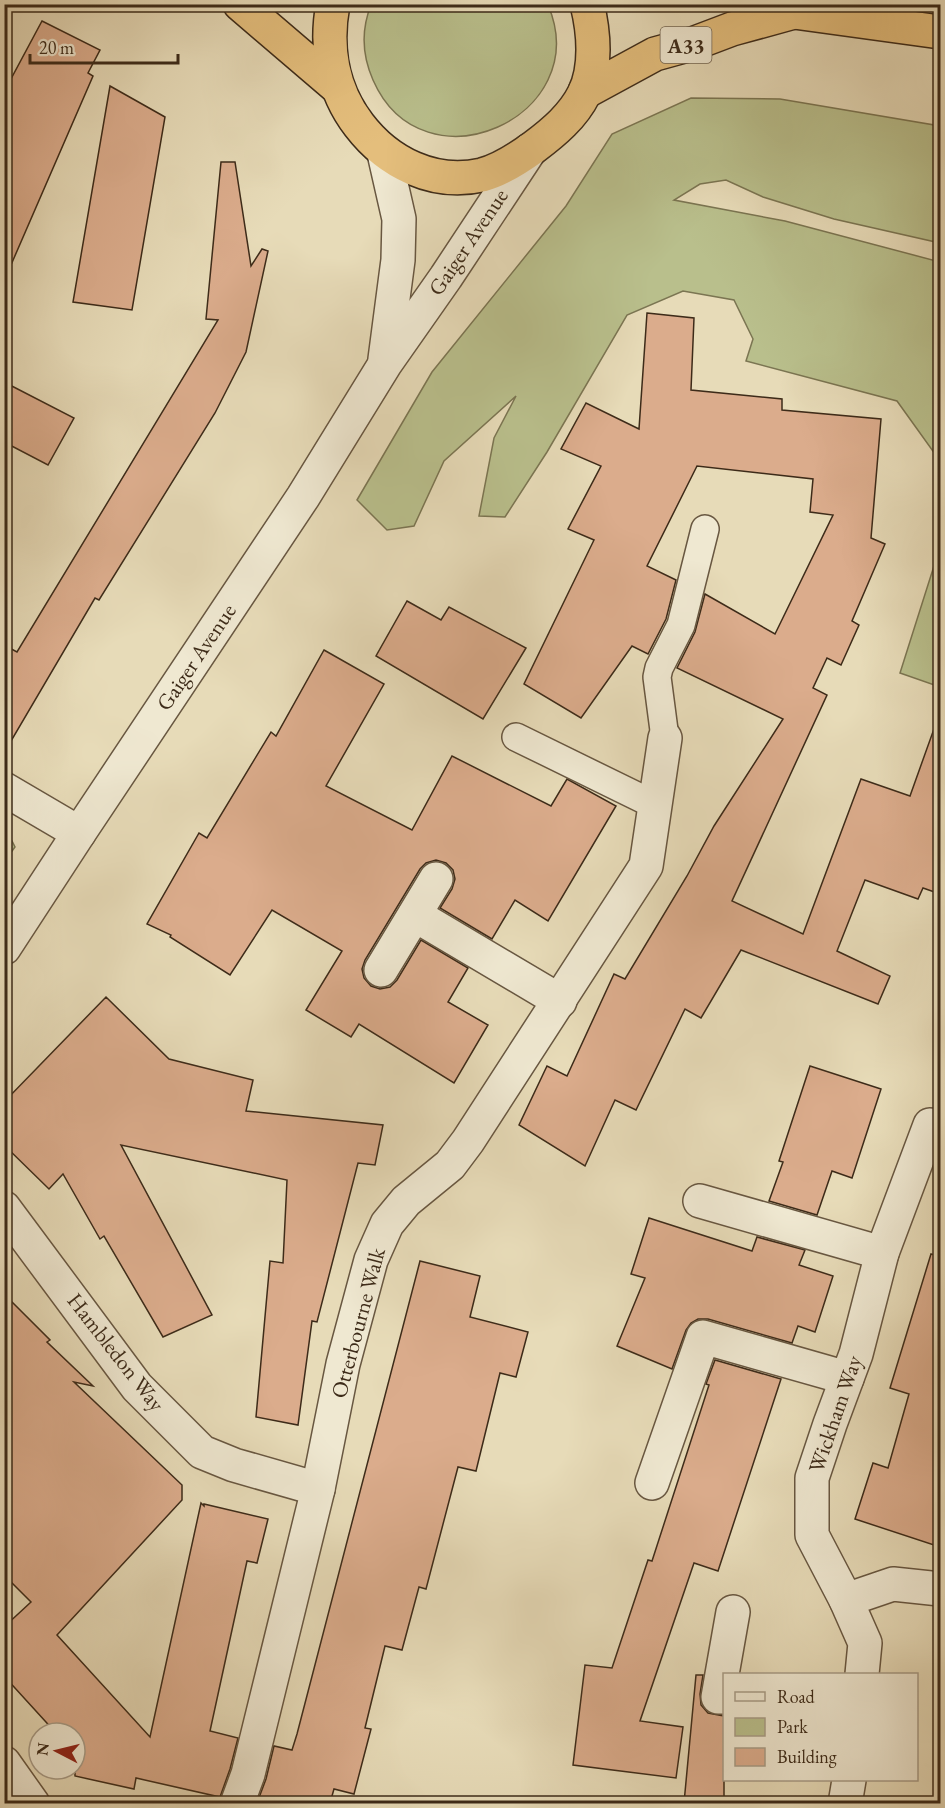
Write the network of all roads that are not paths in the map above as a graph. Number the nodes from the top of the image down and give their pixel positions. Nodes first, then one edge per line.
1 (240, 4) edge
2 (333, 4) edge
3 (587, 4) edge
4 (781, 8) edge
5 (940, 32) edge
6 (337, 87) junction
7 (585, 92) junction
8 (530, 150) junction
9 (384, 153) junction
10 (385, 364) junction
11 (705, 530) dead end
12 (516, 737) dead end
13 (665, 738) joint
14 (4, 789) edge
15 (655, 805) junction
16 (79, 832) junction
17 (436, 879) dead end
18 (415, 915) junction
19 (4, 948) edge
20 (381, 969) dead end
21 (560, 1001) junction
22 (930, 1125) dead end
23 (700, 1201) dead end
24 (4, 1208) edge
25 (882, 1253) junction
26 (847, 1378) junction
27 (652, 1483) dead end
28 (318, 1489) junction
29 (940, 1589) edge
30 (846, 1600) junction
31 (733, 1612) dead end
32 (862, 1673) edge
33 (723, 1697) edge
34 (4, 1763) edge
35 (849, 1781) edge
36 (33, 1803) edge
37 (237, 1803) edge
38 (845, 1803) edge

1 - 6 highway
2 - 6 highway
3 - 7 highway
4 - 5 highway, A33
4 - 7 highway, A33
6 - 9 highway
7 - 8 highway
8 - 9 highway
8 - 10 street, Gaiger Avenue
9 - 10 street, Gaiger Avenue
10 - 16 street, Gaiger Avenue
11 - 13 lane
12 - 15 lane
13 - 15 street, Otterbourne Walk
14 - 16 street
15 - 21 street, Otterbourne Walk
16 - 19 street, Gaiger Avenue
17 - 18 street
18 - 20 street
18 - 21 street
21 - 28 street, Otterbourne Walk
22 - 25 street, Wickham Way
23 - 25 street
24 - 28 street, Hambledon Way
25 - 26 street, Wickham Way
26 - 27 street
26 - 30 street, Wickham Way
28 - 37 street, Otterbourne Walk
29 - 30 street
30 - 32 street, Wickham Way
31 - 33 street
34 - 36 street
35 - 38 street

